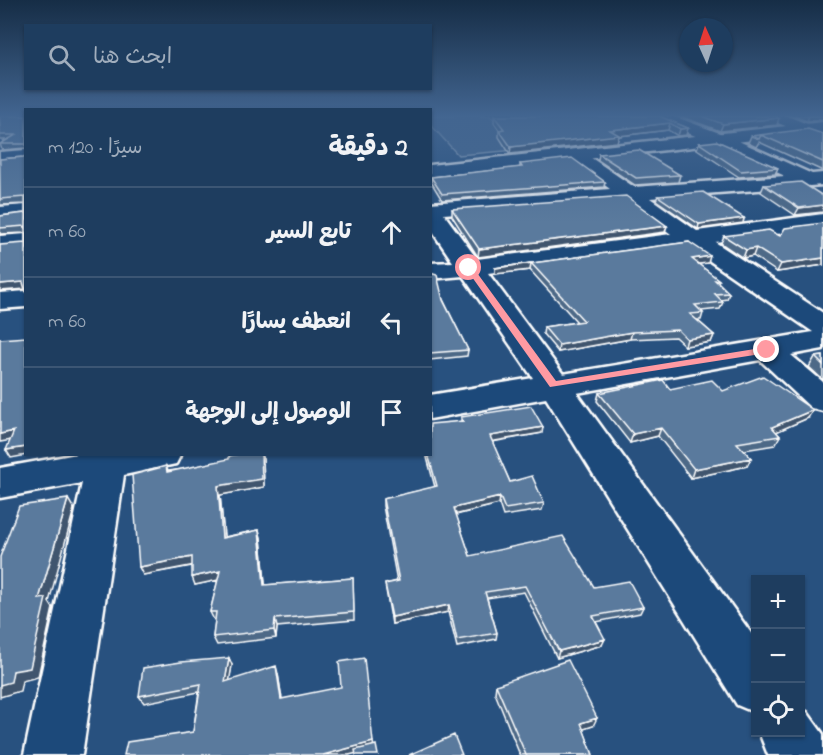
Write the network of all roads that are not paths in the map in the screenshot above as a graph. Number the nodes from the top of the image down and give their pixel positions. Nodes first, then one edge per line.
1 (609, 151) edge
2 (748, 151) edge
3 (24, 155) edge
4 (575, 155) junction
5 (0, 157) edge
6 (432, 171) edge
7 (817, 181) edge
8 (628, 193) junction
9 (432, 210) edge
10 (24, 212) edge
11 (432, 213) edge
12 (0, 214) edge
13 (823, 221) edge
14 (692, 238) junction
15 (24, 241) edge
16 (0, 243) edge
17 (469, 268) junction
18 (432, 271) edge
19 (24, 299) edge
20 (0, 301) edge
21 (823, 326) edge
22 (823, 340) edge
23 (767, 350) junction
24 (554, 385) junction
25 (823, 400) edge
26 (432, 407) edge
27 (151, 456) edge
28 (106, 464) junction
29 (0, 483) edge
30 (754, 683) edge
31 (790, 737) edge
32 (53, 755) edge
33 (802, 755) edge

1 - 4 street
2 - 7 street
3 - 5 street
4 - 6 street
4 - 8 street
7 - 8 street
8 - 9 street
8 - 14 street
10 - 12 street
11 - 17 street
13 - 14 street
14 - 17 street
14 - 21 street
15 - 16 street
17 - 18 street
17 - 24 street
19 - 20 street
22 - 23 street
23 - 24 street
23 - 25 street
24 - 26 street
24 - 30 street
27 - 28 street
28 - 29 street
28 - 32 street
31 - 33 street

